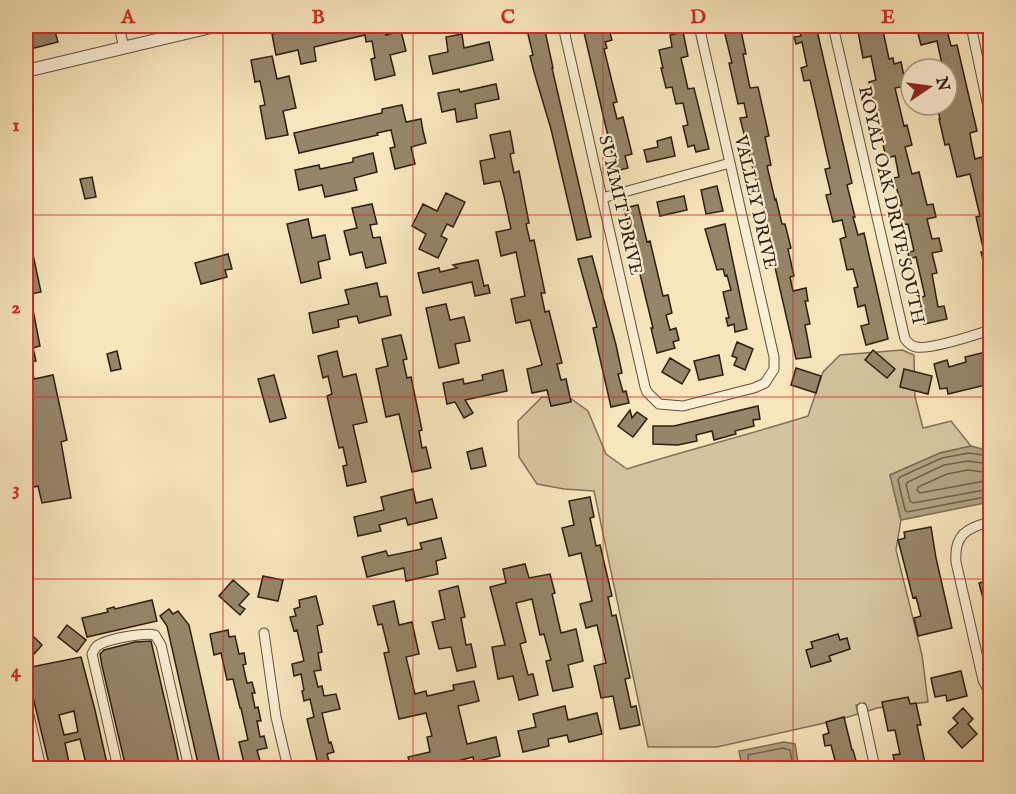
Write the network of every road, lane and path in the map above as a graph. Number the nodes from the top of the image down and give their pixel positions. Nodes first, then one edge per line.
1 (119, 26) edge
2 (215, 26) edge
3 (563, 26) edge
4 (699, 26) edge
5 (833, 26) edge
6 (971, 26) edge
7 (124, 48) junction
8 (26, 71) edge
9 (990, 116) edge
10 (730, 164) junction
11 (602, 198) junction
12 (990, 330) edge
13 (647, 392) joint
14 (990, 522) edge
15 (264, 633) dead end
16 (990, 694) edge
17 (26, 702) edge
18 (862, 708) dead end
19 (41, 768) edge
20 (118, 768) edge
21 (189, 768) edge
22 (288, 768) edge
23 (875, 768) edge

1 - 7 street
2 - 7 street
3 - 11 street, SUMMIT DRIVE
4 - 10 street, VALLEY DRIVE
5 - 12 street, ROYAL OAK DRIVE SOUTH
6 - 9 street
7 - 8 street
10 - 11 street
10 - 13 street, VALLEY DRIVE
11 - 13 street, SUMMIT DRIVE
14 - 16 street
15 - 22 street
17 - 19 street
18 - 23 street
20 - 21 street

